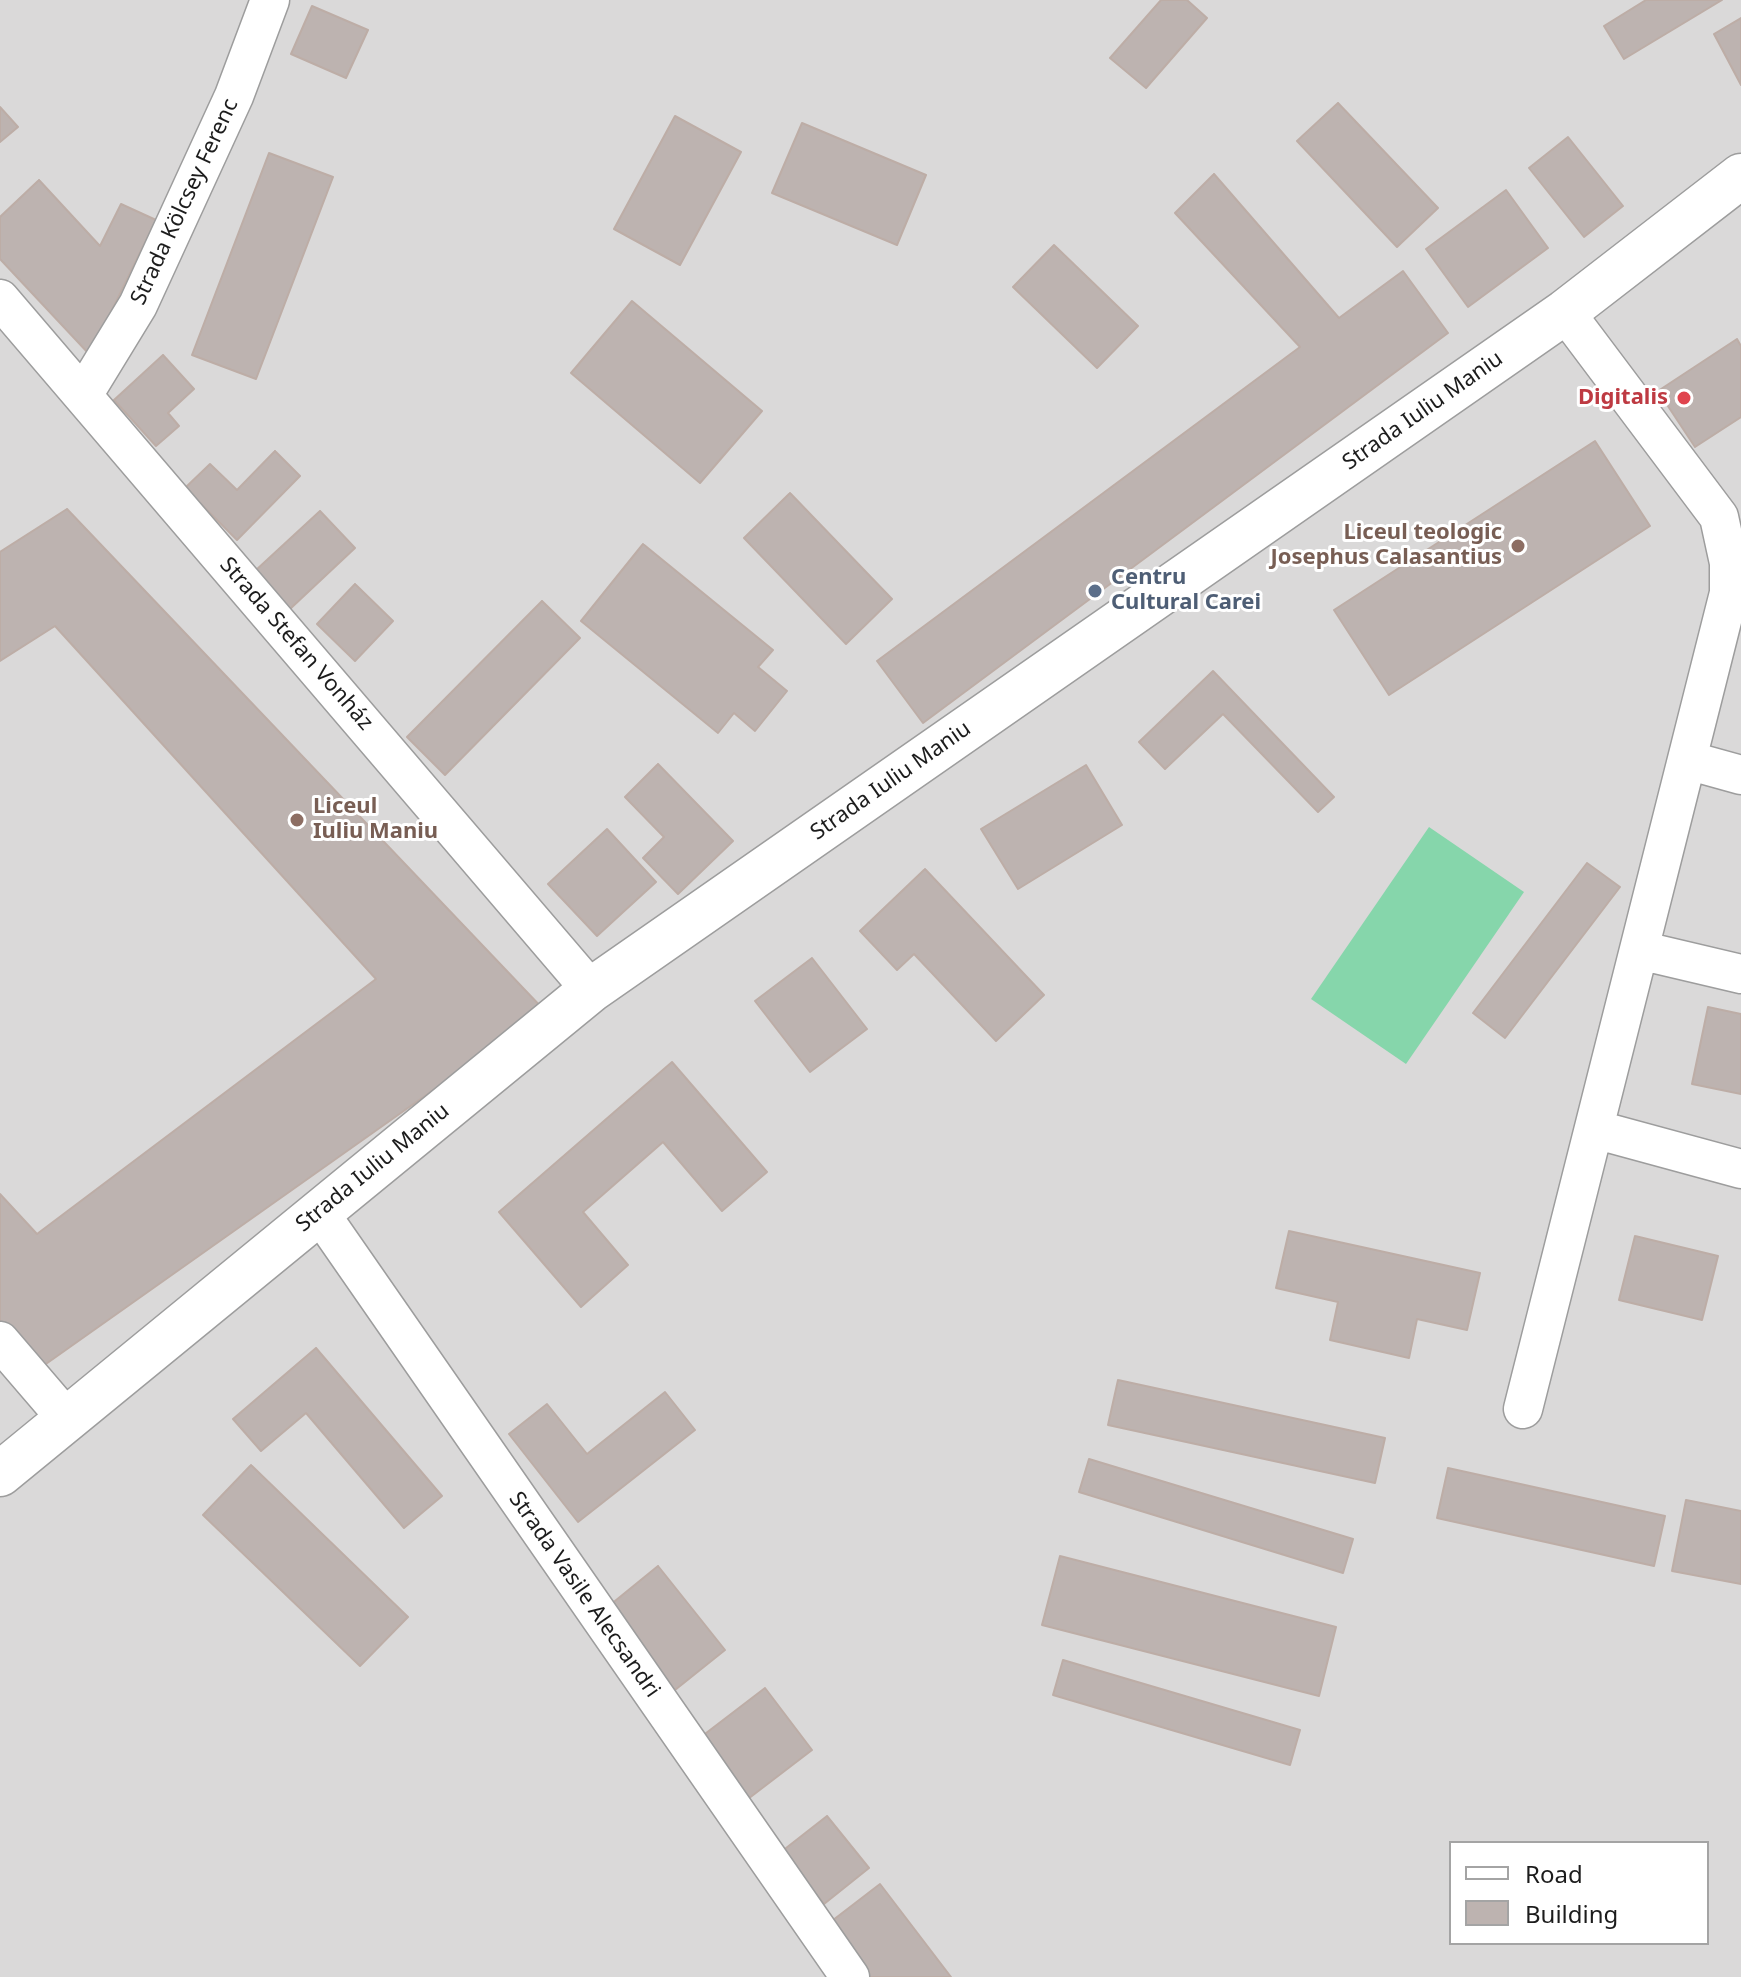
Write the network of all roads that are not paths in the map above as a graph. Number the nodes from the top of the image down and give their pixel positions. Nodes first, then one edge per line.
1 (270, 0) edge
2 (1741, 176) edge
3 (0, 299) edge
4 (1565, 312) junction
5 (83, 395) junction
6 (1735, 595) edge
7 (1687, 760) junction
8 (1741, 775) edge
9 (1639, 950) junction
10 (1741, 974) edge
11 (591, 990) junction
12 (1594, 1129) junction
13 (1741, 1169) edge
14 (319, 1212) junction
15 (0, 1341) edge
16 (1523, 1409) dead end
17 (66, 1418) junction
18 (0, 1474) edge
19 (850, 1977) edge

1 - 5 street, Strada Kölcsey Ferenc
2 - 4 street, Strada Iuliu Maniu
3 - 5 street, Strada Stefan Vonház
4 - 6 street
4 - 11 street, Strada Iuliu Maniu
5 - 11 street, Strada Stefan Vonház
6 - 7 street
7 - 8 street
7 - 9 street
9 - 10 street
9 - 12 street
11 - 14 street, Strada Iuliu Maniu
12 - 13 street
12 - 16 street
14 - 17 street, Strada Iuliu Maniu
14 - 19 street, Strada Vasile Alecsandri
15 - 17 street
17 - 18 street, Strada Iuliu Maniu

